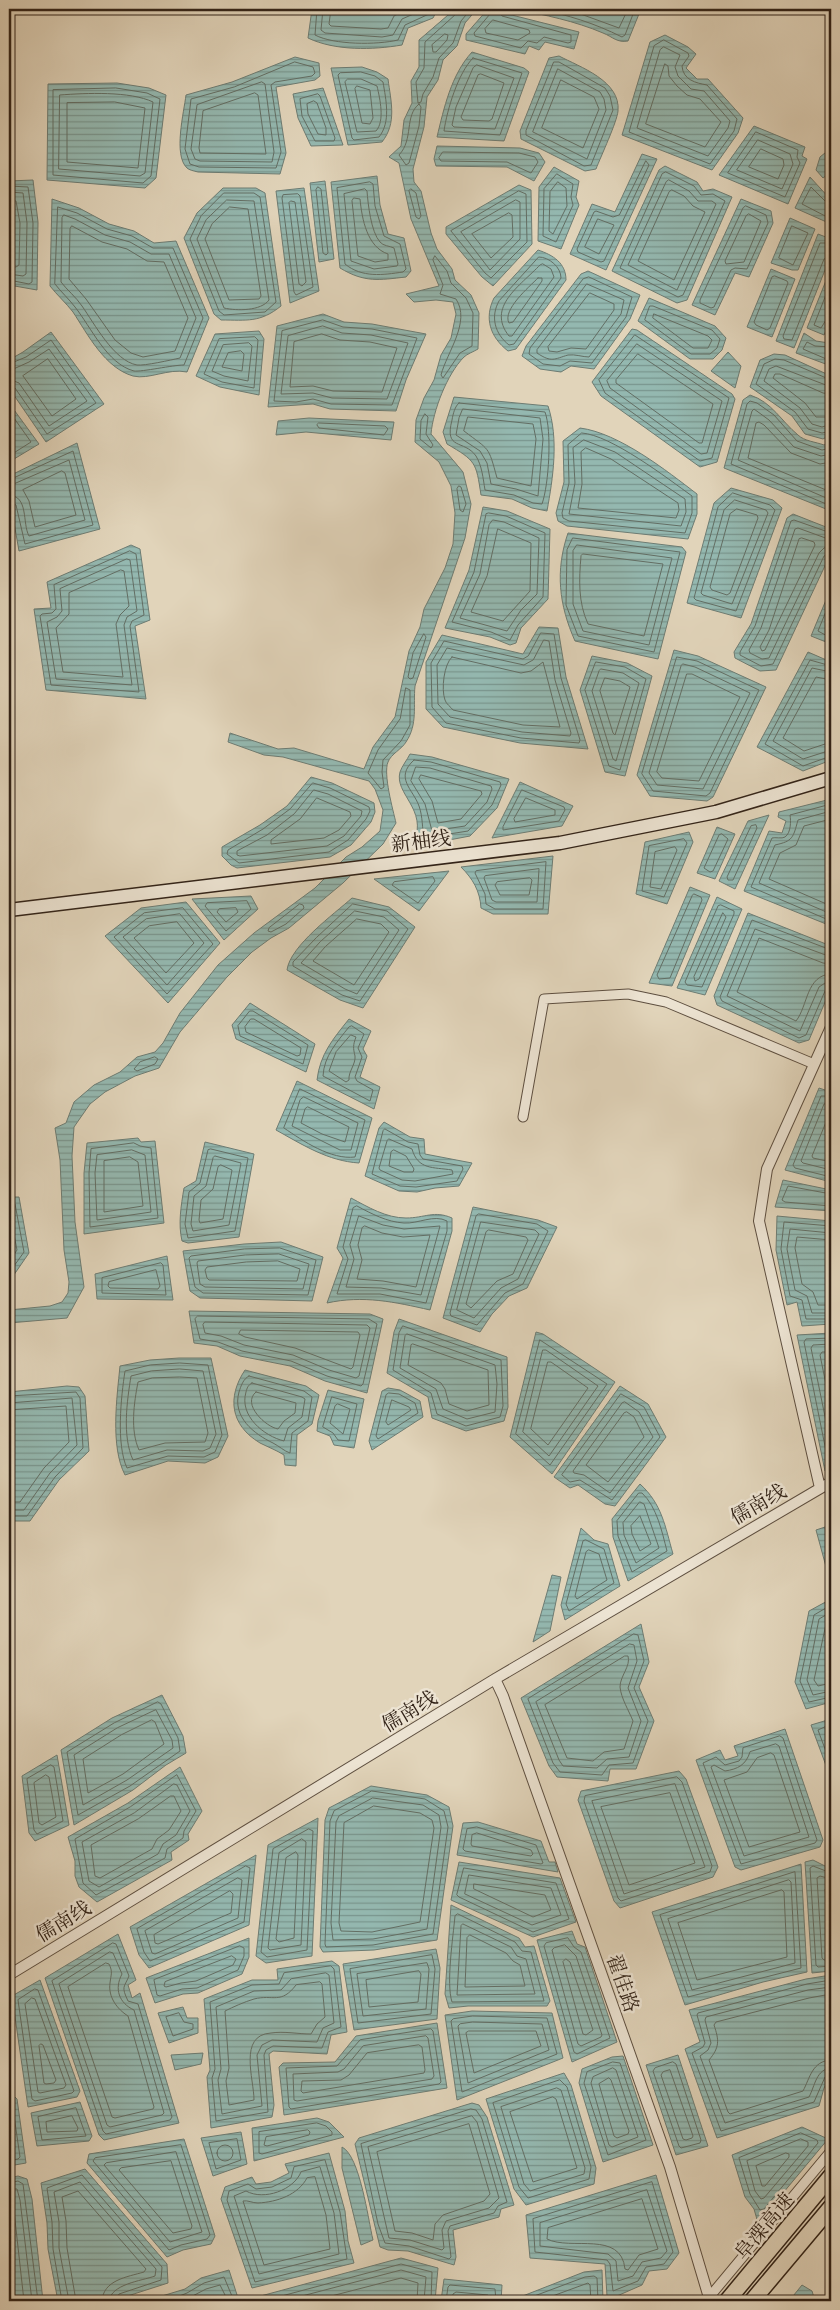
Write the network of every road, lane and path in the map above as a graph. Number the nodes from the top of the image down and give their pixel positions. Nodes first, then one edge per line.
1 (831, 778) edge
2 (9, 910) edge
3 (831, 1027) edge
4 (814, 1064) junction
5 (523, 1117) dead end
6 (831, 1482) edge
7 (820, 1488) junction
8 (495, 1679) junction
9 (9, 1974) edge
10 (831, 2152) edge
11 (831, 2176) edge
12 (831, 2207) edge
13 (708, 2300) edge
14 (727, 2301) edge
15 (752, 2301) edge

1 - 2 main road, 新柚线
3 - 4 street
4 - 5 street
4 - 7 street
6 - 7 street, 儒南线
7 - 8 street, 儒南线
8 - 9 street, 儒南线
8 - 13 street, 翟佳路
10 - 13 street
11 - 14 highway, 阜溧高速
12 - 15 highway, 阜溧高速

